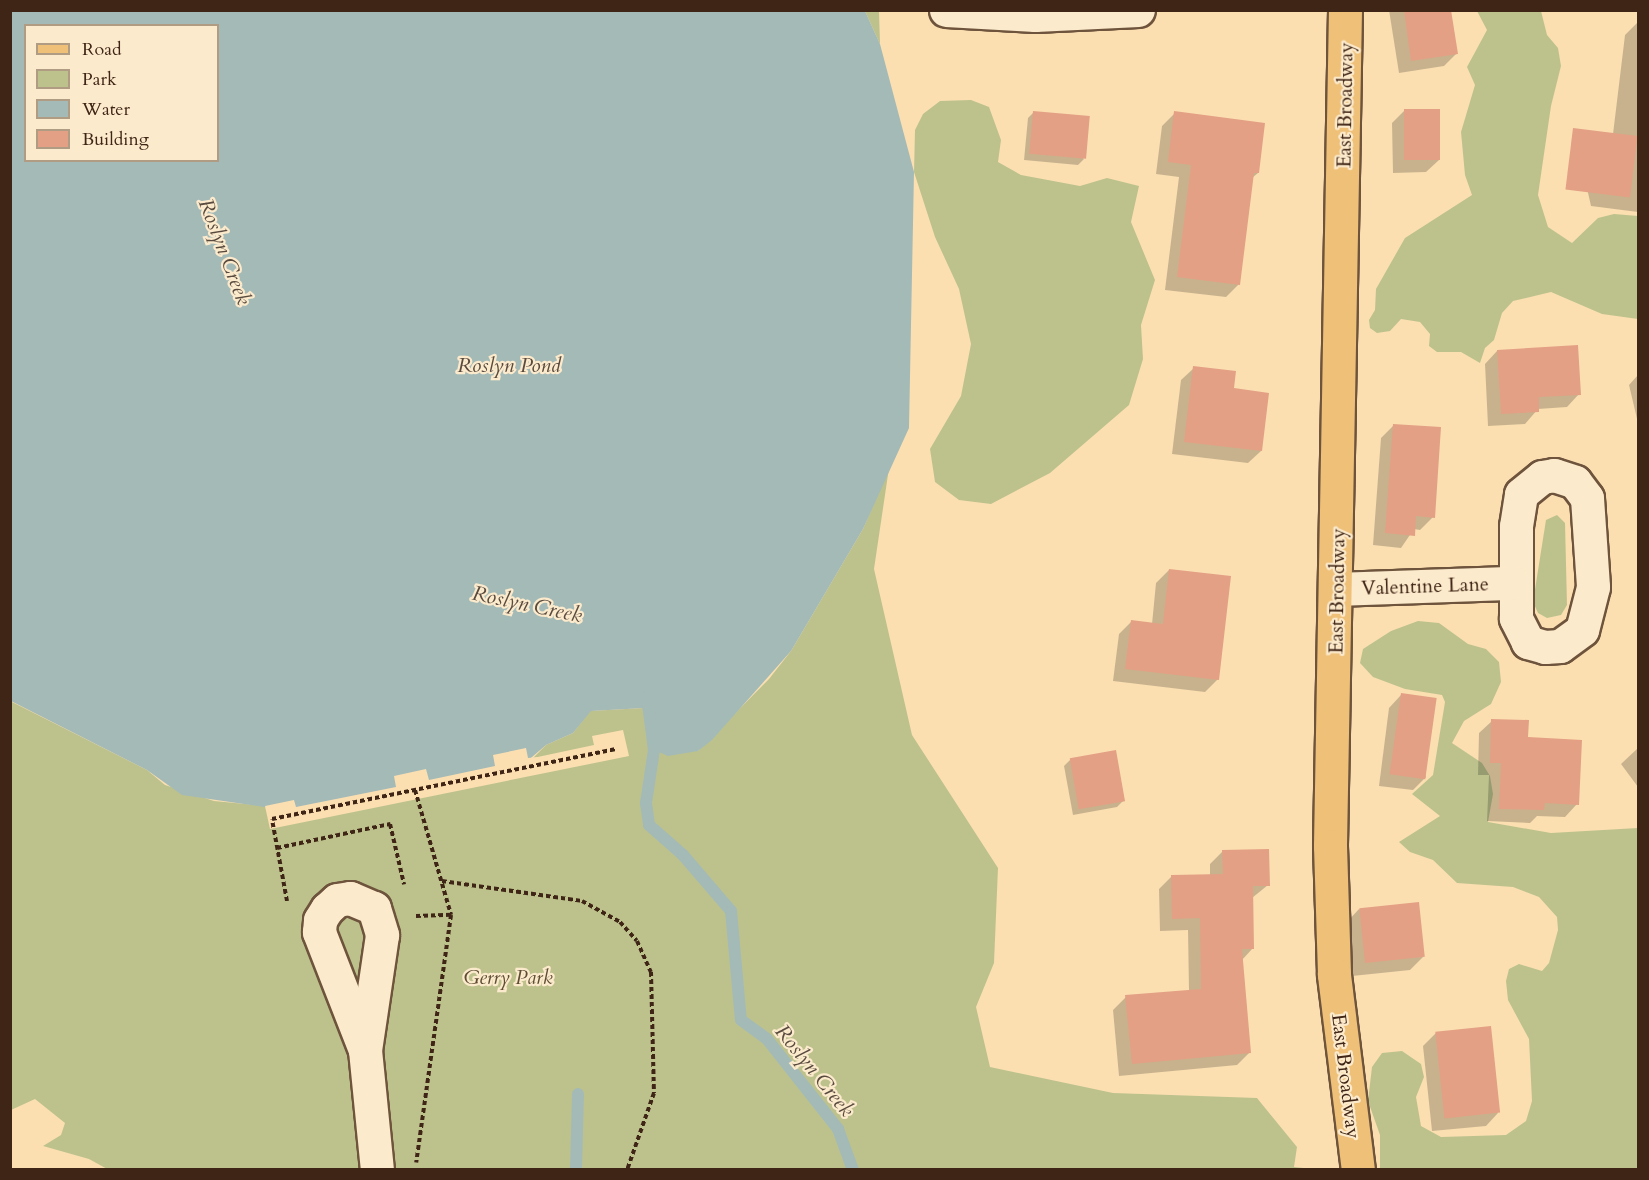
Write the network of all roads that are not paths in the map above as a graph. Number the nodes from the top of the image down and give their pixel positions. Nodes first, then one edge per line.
1 (946, 10) edge
2 (1153, 10) edge
3 (1346, 10) edge
4 (1138, 11) edge
5 (1034, 13) edge
6 (1513, 583) junction
7 (1337, 589) junction
8 (365, 1050) junction
9 (377, 1170) edge
10 (1358, 1170) edge

1 - 5 street
2 - 4 street
3 - 7 main road, East Broadway
4 - 5 street
6 - 6 street, Valentine Lane
6 - 7 street, Valentine Lane
7 - 10 main road, East Broadway
8 - 8 street
8 - 9 street

